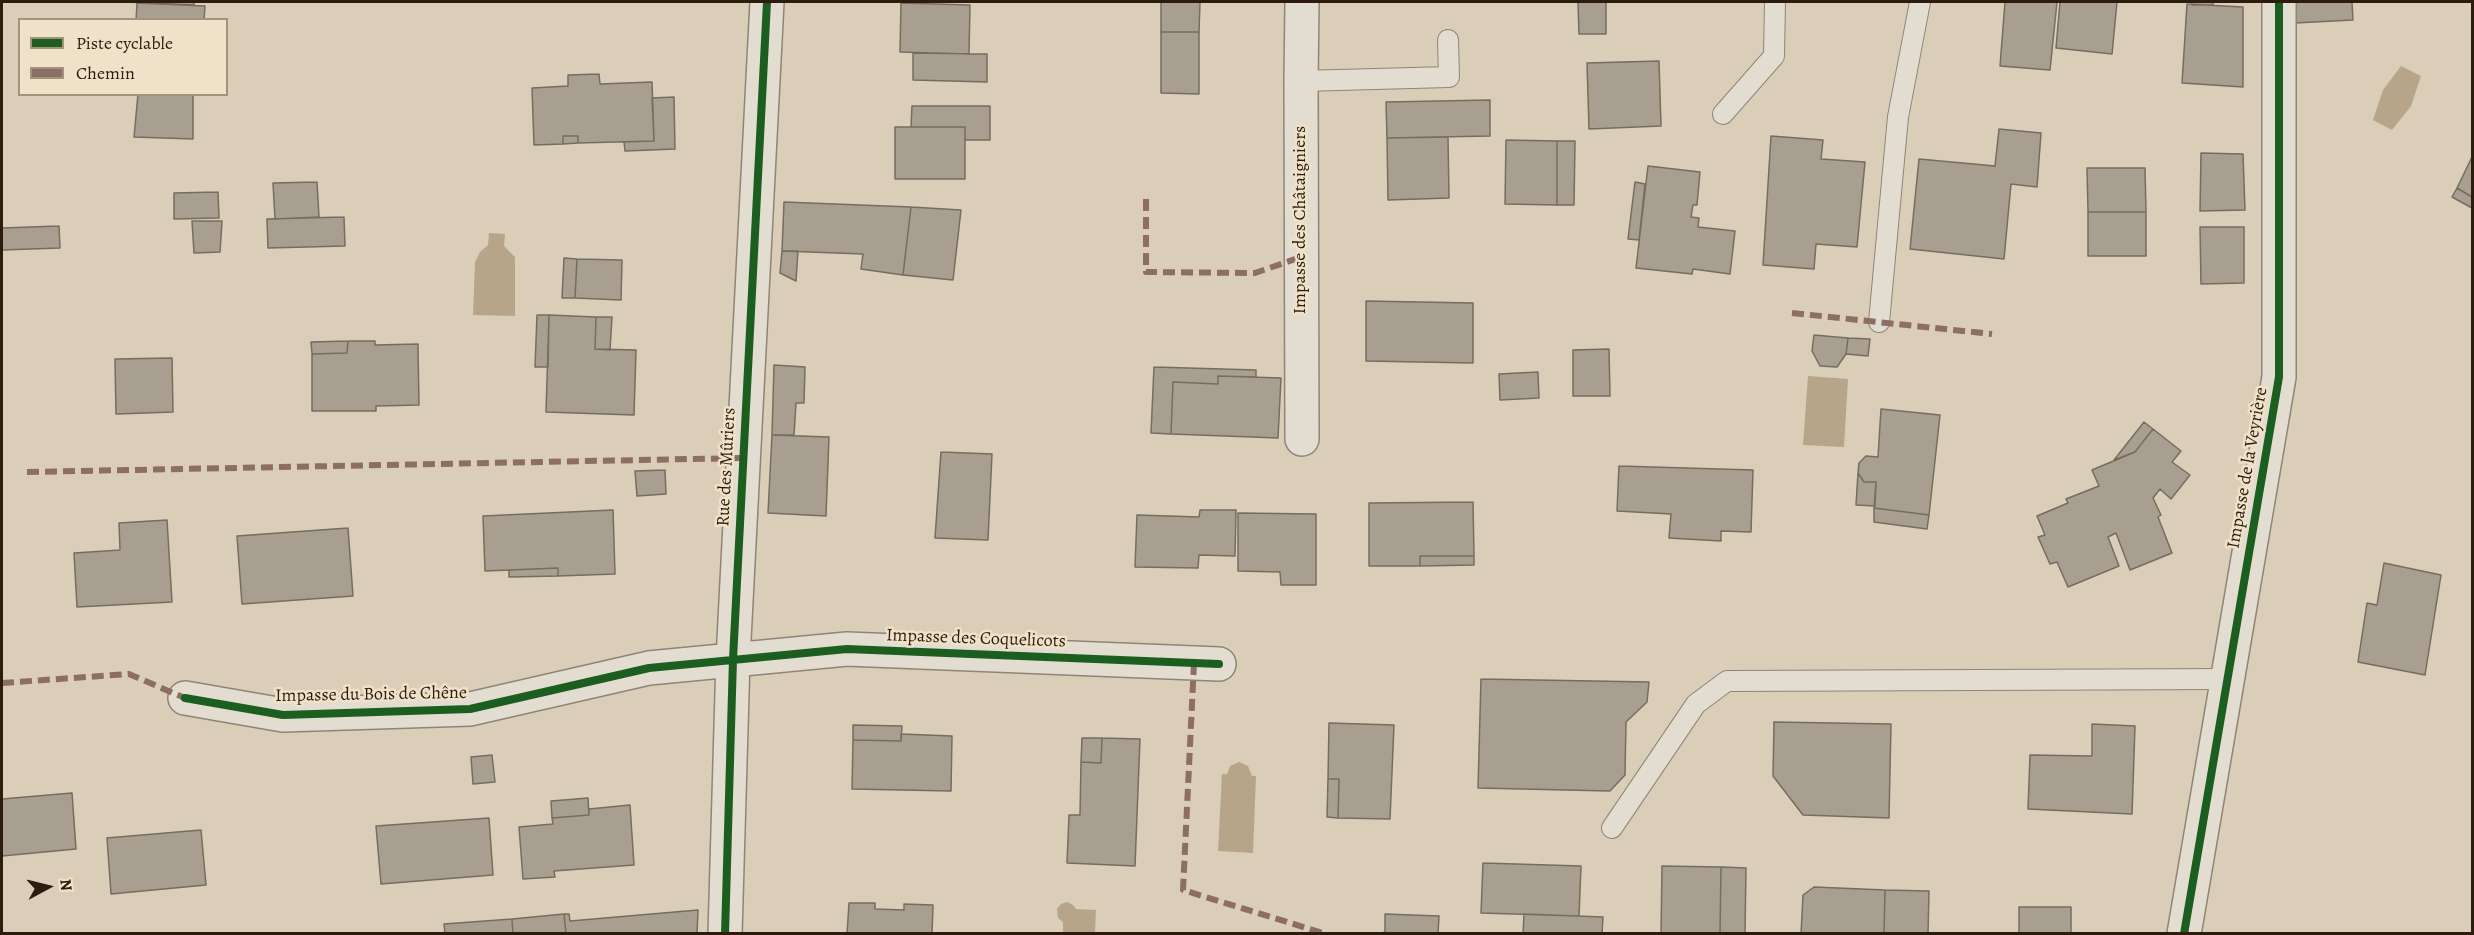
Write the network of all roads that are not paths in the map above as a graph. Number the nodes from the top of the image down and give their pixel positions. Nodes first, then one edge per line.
1 (767, 2) edge
2 (1302, 2) edge
3 (1775, 2) edge
4 (1920, 2) edge
5 (2278, 2) edge
6 (1448, 40) dead end
7 (1300, 81) junction
8 (1724, 114) dead end
9 (1879, 322) dead end
10 (1302, 439) dead end
11 (733, 659) junction
12 (1219, 664) dead end
13 (2227, 680) junction
14 (185, 698) dead end
15 (1612, 828) dead end
16 (725, 933) edge
17 (2184, 933) edge

1 - 11 street, Rue des Mûriers
2 - 7 street, Impasse des Châtaigniers
3 - 8 lane
4 - 9 lane
5 - 13 street, Impasse de la Veyrière
6 - 7 lane
7 - 10 street, Impasse des Châtaigniers
11 - 12 street, Impasse des Coquelicots
11 - 14 street, Impasse du Bois de Chêne
11 - 16 street, Rue des Mûriers
13 - 15 lane
13 - 17 street, Impasse de la Veyrière

